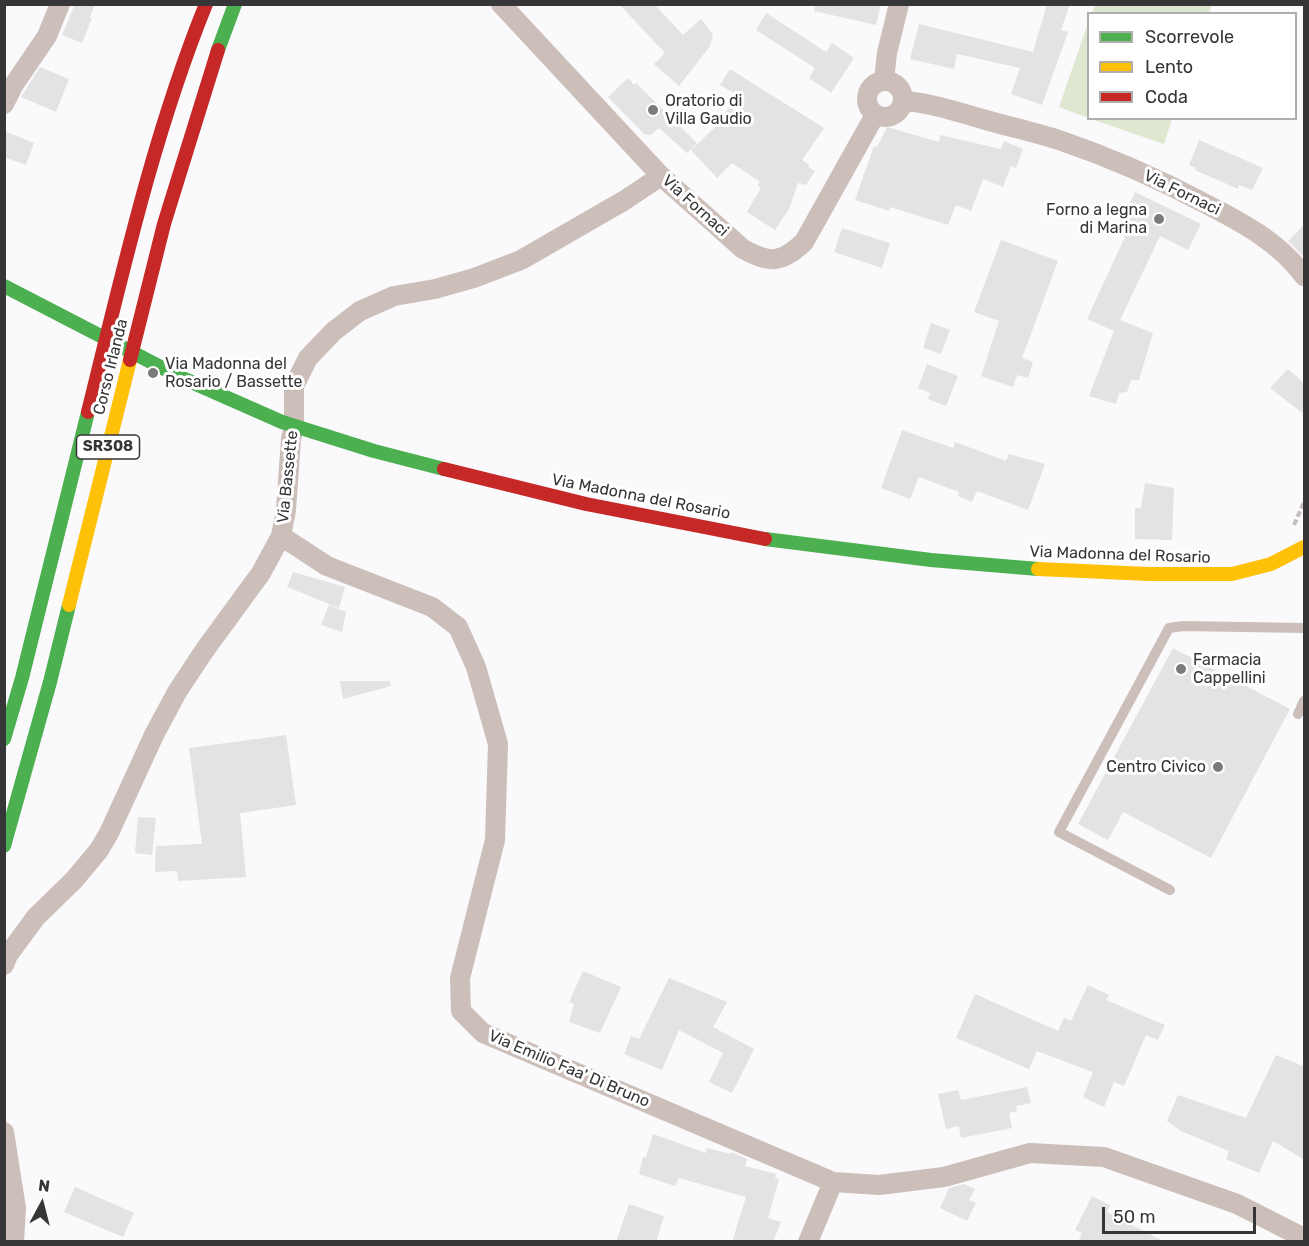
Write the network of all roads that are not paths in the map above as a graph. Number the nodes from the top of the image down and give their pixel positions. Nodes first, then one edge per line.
1 (60, 4) edge
2 (206, 4) edge
3 (235, 4) edge
4 (501, 4) edge
5 (899, 4) edge
6 (884, 80) junction
7 (904, 101) junction
8 (4, 104) edge
9 (875, 115) junction
10 (661, 176) junction
11 (1305, 276) edge
12 (4, 286) edge
13 (294, 426) junction
14 (281, 536) junction
15 (1305, 547) edge
16 (1305, 628) edge
17 (1305, 701) edge
18 (1298, 714) dead end
19 (4, 740) edge
20 (4, 846) edge
21 (1170, 890) dead end
22 (6, 958) edge
23 (4, 1132) edge
24 (833, 1182) junction
25 (1305, 1238) edge
26 (14, 1242) edge
27 (808, 1242) edge

1 - 8 street
2 - 19 main road, Corso Irlanda / SR308, bridge
3 - 20 main road, Corso Irlanda / SR308, bridge
4 - 10 street, Via Fornaci
5 - 6 street
6 - 7 street
6 - 9 street
7 - 9 street
7 - 11 street, Via Fornaci
9 - 10 street, Via Fornaci
10 - 13 street, Via Bassette
12 - 13 main road, Via Madonna del Rosario
13 - 14 street, Via Bassette
13 - 15 main road, Via Madonna del Rosario
14 - 22 street, Via Bassette
14 - 24 street, Via Emilio Faa' Di Bruno
16 - 21 lane
17 - 18 lane
23 - 26 street
24 - 25 street, Via Emilio Faa' Di Bruno
24 - 27 street

